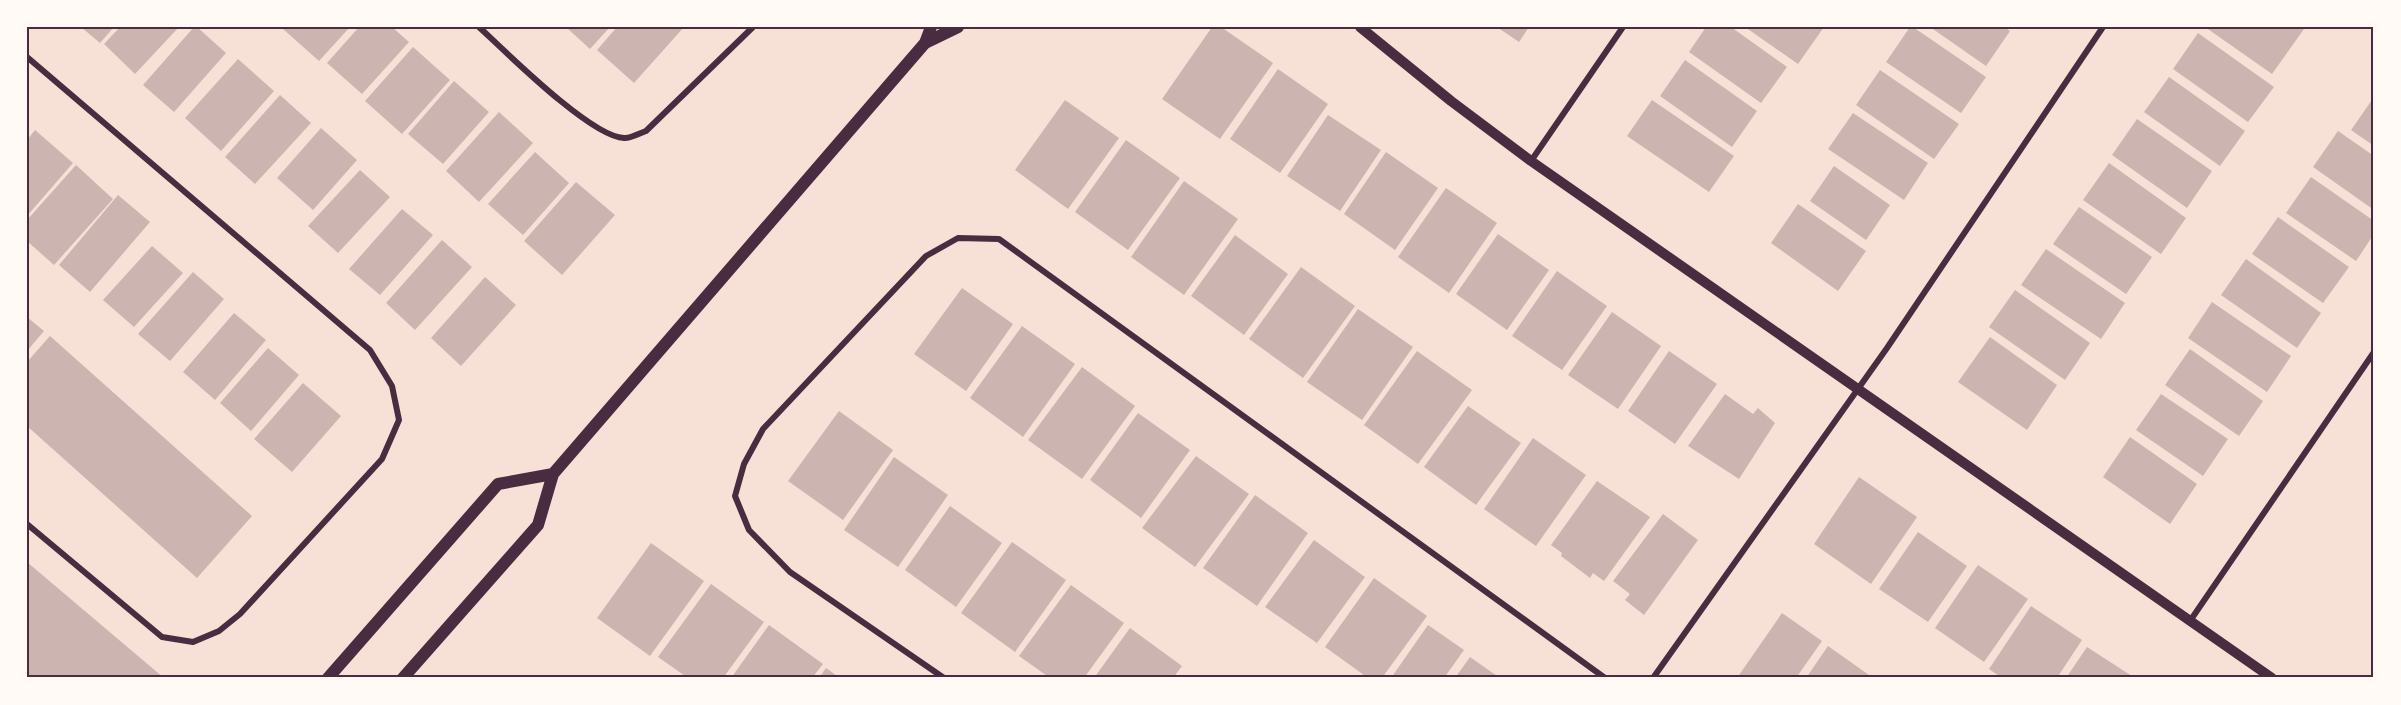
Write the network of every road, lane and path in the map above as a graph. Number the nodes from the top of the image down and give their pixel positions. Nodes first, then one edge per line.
1 (479, 27) edge
2 (753, 27) edge
3 (931, 27) edge
4 (958, 27) edge
5 (1360, 27) edge
6 (1623, 27) edge
7 (2103, 27) edge
8 (925, 43) junction
9 (27, 57) edge
10 (1531, 161) junction
11 (2374, 352) edge
12 (1858, 388) junction
13 (553, 474) junction
14 (27, 524) edge
15 (2190, 621) junction
16 (328, 678) edge
17 (403, 678) edge
18 (944, 678) edge
19 (1605, 678) edge
20 (1653, 678) edge
21 (2272, 678) edge

1 - 2 street
3 - 8 main road
4 - 8 main road
5 - 10 street
6 - 10 street
7 - 12 street
8 - 13 main road
9 - 14 street
10 - 12 street
11 - 15 street
12 - 15 street
12 - 20 street
13 - 16 main road
13 - 17 main road
15 - 21 street
18 - 19 street

